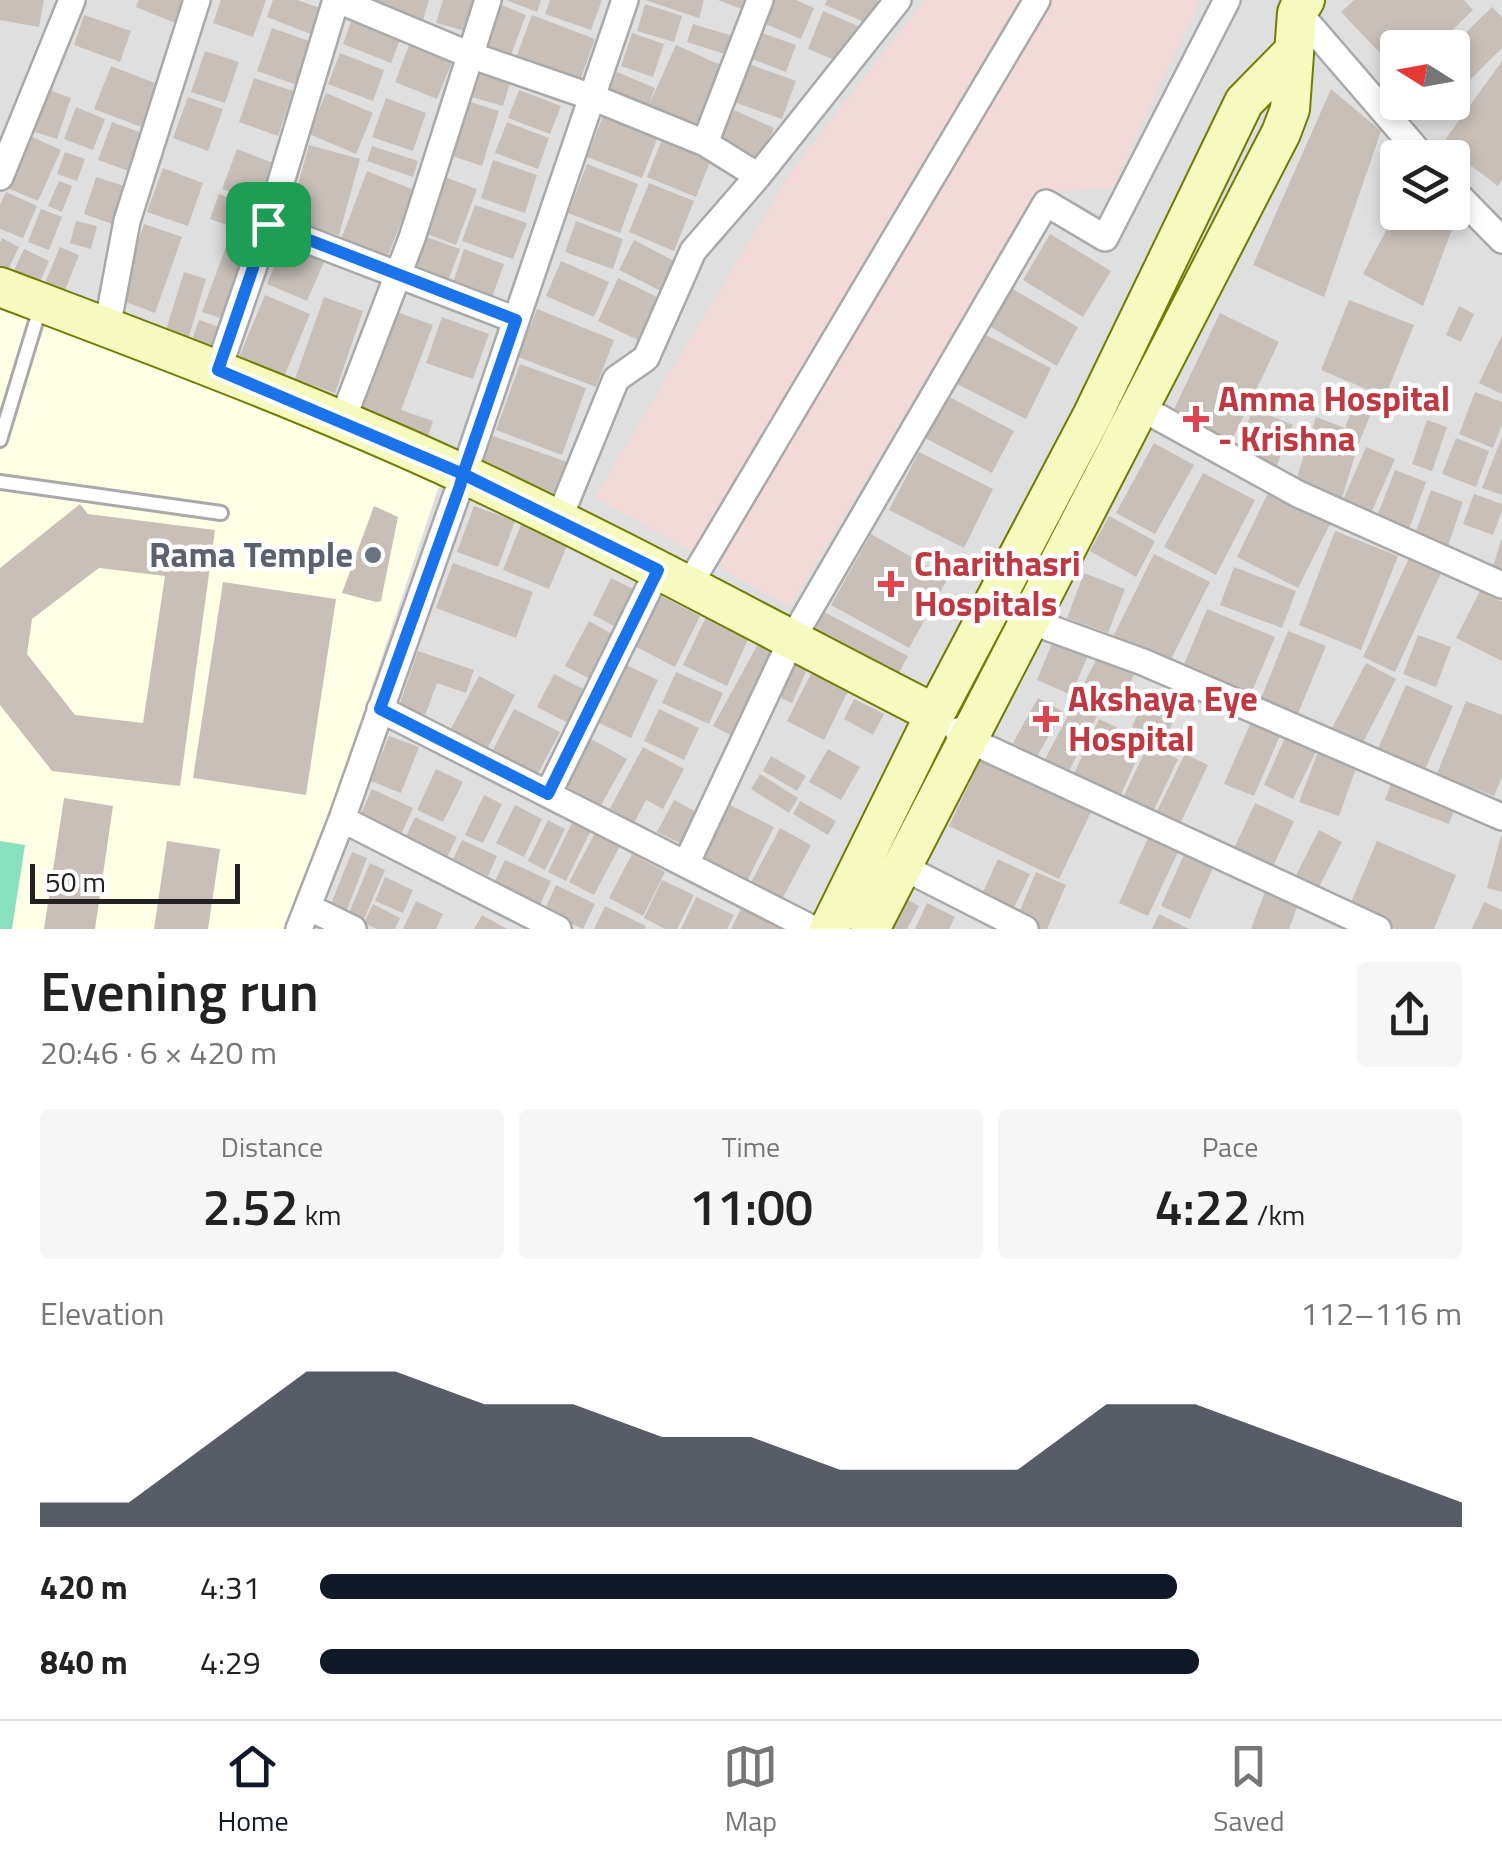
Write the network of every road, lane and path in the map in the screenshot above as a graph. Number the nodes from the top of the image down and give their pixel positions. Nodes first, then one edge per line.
1 (72, 0) edge
2 (197, 0) edge
3 (337, 0) edge
4 (488, 0) edge
5 (625, 0) edge
6 (760, 0) edge
7 (898, 0) edge
8 (1037, 0) edge
9 (1227, 0) edge
10 (1297, 4) edge
11 (1293, 52) junction
12 (470, 54) junction
13 (592, 98) junction
14 (1409, 140) edge
15 (705, 142) junction
16 (0, 176) edge
17 (758, 176) junction
18 (1470, 207) edge
19 (268, 224) junction
20 (1502, 240) edge
21 (398, 274) junction
22 (0, 287) edge
23 (41, 303) junction
24 (516, 320) junction
25 (107, 328) junction
26 (218, 370) junction
27 (1140, 407) junction
28 (342, 421) junction
29 (0, 440) edge
30 (463, 474) junction
31 (0, 482) edge
32 (221, 513) dead end
33 (558, 520) junction
34 (674, 577) junction
35 (1502, 585) edge
36 (1030, 621) junction
37 (791, 642) junction
38 (380, 709) junction
39 (935, 714) junction
40 (969, 740) junction
41 (548, 794) junction
42 (1502, 817) edge
43 (342, 819) junction
44 (686, 864) junction
45 (902, 867) junction
46 (304, 918) edge
47 (354, 929) edge
48 (558, 929) edge
49 (813, 929) edge
50 (829, 929) edge
51 (870, 929) edge
52 (1025, 929) edge
53 (1378, 929) edge

1 - 16 street
2 - 25 street
3 - 12 street
3 - 19 street
4 - 12 street
5 - 13 street
6 - 15 street
7 - 17 street
8 - 34 street
9 - 37 street
10 - 11 street
10 - 14 street
11 - 27 street
11 - 39 street
12 - 13 street
12 - 21 street
13 - 15 street
13 - 24 street
15 - 17 street
17 - 33 street
18 - 20 street
19 - 21 street
19 - 26 street
21 - 24 street
21 - 28 street
22 - 23 street
23 - 25 street
23 - 29 lane
24 - 30 street
25 - 26 street
26 - 28 street
27 - 35 street
27 - 36 street
28 - 30 street
30 - 33 street
30 - 38 street
31 - 32 lane
33 - 34 street
34 - 37 street
34 - 41 street
36 - 40 street
36 - 42 street
37 - 39 street
37 - 44 street
38 - 41 street
38 - 43 street
39 - 40 street
39 - 50 street
40 - 45 street
40 - 53 street
41 - 44 street
43 - 46 street
43 - 48 street
44 - 49 street
45 - 51 street
45 - 52 street
46 - 47 street

